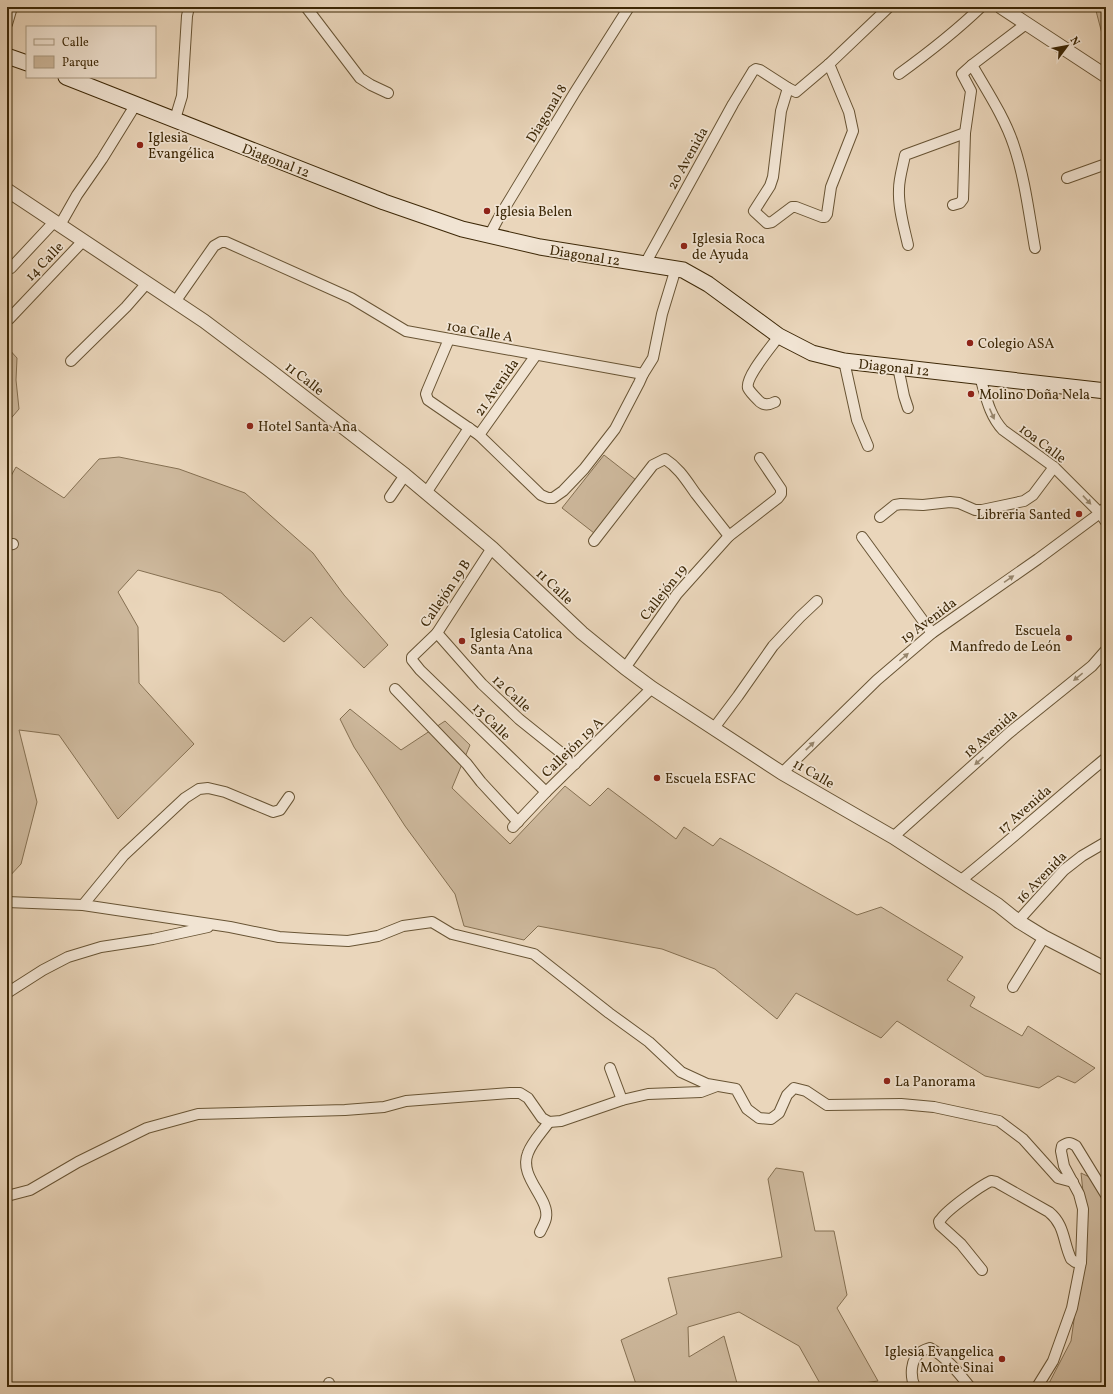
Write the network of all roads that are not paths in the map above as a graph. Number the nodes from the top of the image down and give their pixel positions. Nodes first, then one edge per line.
1 (12, 7) edge
2 (189, 7) edge
3 (306, 7) edge
4 (629, 7) edge
5 (888, 7) edge
6 (981, 7) edge
7 (1001, 7) edge
8 (8, 20) edge
9 (1026, 24) junction
10 (7, 56) edge
11 (26, 63) edge
12 (828, 64) junction
13 (972, 65) junction
14 (899, 74) dead end
15 (1106, 76) edge
16 (69, 78) edge
17 (788, 88) junction
18 (388, 93) dead end
19 (136, 104) junction
20 (175, 119) junction
21 (965, 133) junction
22 (1106, 164) edge
23 (1066, 178) dead end
24 (7, 190) edge
25 (953, 205) dead end
26 (57, 223) junction
27 (489, 236) junction
28 (83, 241) junction
29 (908, 245) dead end
30 (1035, 248) dead end
31 (645, 264) junction
32 (11, 268) dead end
33 (676, 268) junction
34 (147, 283) junction
35 (175, 302) junction
36 (10, 319) dead end
37 (778, 336) junction
38 (449, 339) junction
39 (536, 355) junction
40 (71, 361) dead end
41 (844, 361) junction
42 (898, 367) junction
43 (643, 374) junction
44 (980, 377) junction
45 (1106, 391) edge
46 (775, 402) dead end
47 (908, 408) dead end
48 (469, 428) junction
49 (479, 435) junction
50 (868, 446) dead end
51 (760, 458) dead end
52 (1054, 467) junction
53 (405, 476) junction
54 (426, 492) junction
55 (390, 497) dead end
56 (1104, 514) edge
57 (880, 517) dead end
58 (729, 536) junction
59 (862, 537) dead end
60 (594, 541) dead end
61 (492, 548) junction
62 (817, 601) dead end
63 (932, 633) junction
64 (437, 634) junction
65 (1106, 650) edge
66 (625, 668) junction
67 (420, 670) joint
68 (652, 688) junction
69 (395, 689) dead end
70 (714, 728) junction
71 (1106, 758) edge
72 (575, 764) junction
73 (782, 773) junction
74 (546, 792) junction
75 (289, 797) dead end
76 (893, 837) junction
77 (1106, 842) edge
78 (960, 881) junction
79 (7, 902) edge
80 (83, 905) junction
81 (1018, 922) junction
82 (214, 925) junction
83 (1044, 937) junction
84 (1106, 969) edge
85 (1013, 987) dead end
86 (7, 992) edge
87 (610, 1068) dead end
88 (720, 1086) junction
89 (622, 1100) junction
90 (549, 1122) junction
91 (1073, 1182) junction
92 (1106, 1195) edge
93 (7, 1196) edge
94 (540, 1232) dead end
95 (1081, 1262) junction
96 (982, 1270) dead end
97 (916, 1387) edge
98 (970, 1387) edge
99 (1037, 1387) edge

1 - 8 street
2 - 20 street
3 - 18 street
4 - 27 street, Diagonal 8
5 - 12 street
6 - 14 street
7 - 9 street
9 - 13 street
9 - 15 street
10 - 11 main road
12 - 17 street
12 - 17 street
13 - 21 street
13 - 30 street
16 - 19 main road, Diagonal 12
17 - 31 street, 20 Avenida
19 - 20 main road, Diagonal 12
19 - 26 street
20 - 27 main road, Diagonal 12
21 - 25 street
21 - 29 street
22 - 23 street
24 - 26 street, 11 Calle
26 - 28 street, 11 Calle
26 - 32 street
27 - 31 main road, Diagonal 12
28 - 34 street, 11 Calle
28 - 36 street, 14 Calle
31 - 33 main road, Diagonal 12
33 - 37 main road, Diagonal 12
33 - 43 street
34 - 35 street, 11 Calle
34 - 40 street
35 - 38 street, 10a Calle A
35 - 53 street, 11 Calle
37 - 41 main road, Diagonal 12
37 - 46 street
38 - 39 street, 10a Calle A
38 - 48 street
39 - 43 street, 10a Calle A
39 - 49 street, 21 Avenida
41 - 42 main road, Diagonal 12
41 - 50 street
42 - 44 main road, Diagonal 12
42 - 47 street
43 - 49 street
44 - 45 main road, Diagonal 12
44 -> 52 street, 10a Calle
48 - 49 street
48 - 54 street, 21 Avenida
51 - 58 street, Callejón 19
52 -> 56 street, 10a Calle
52 - 57 street
53 - 54 street, 11 Calle
53 - 55 street
54 - 61 street, 11 Calle
63 -> 56 street, 19 Avenida
58 - 60 street
58 - 66 street, Callejón 19
59 - 63 street
61 - 64 street, Callejón 19 B
61 - 66 street, 11 Calle
62 - 70 street
73 -> 63 street, 19 Avenida
64 - 67 street, Callejón 19 B
64 - 72 street, 12 Calle
65 -> 76 street, 18 Avenida
66 - 68 street, 11 Calle
67 - 74 street, 13 Calle
68 - 70 street, 11 Calle
68 - 72 street, Callejón 19 A
69 - 74 street, Callejón 19 A
70 - 73 street, 11 Calle
71 - 78 street, 17 Avenida
72 - 74 street, Callejón 19 A
73 - 76 street, 11 Calle
75 - 80 street
76 - 78 street, 11 Calle
77 - 81 street, 16 Avenida
78 - 81 street, 11 Calle
79 - 80 street
80 - 82 street
81 - 83 street, 11 Calle
82 - 86 street
82 - 88 street
83 - 84 street, 11 Calle
83 - 85 street
87 - 89 street
88 - 89 street
88 - 91 street
89 - 90 street
90 - 93 street
90 - 94 street
91 - 92 street
91 - 95 street
95 - 96 street
95 - 99 street
97 - 98 street

